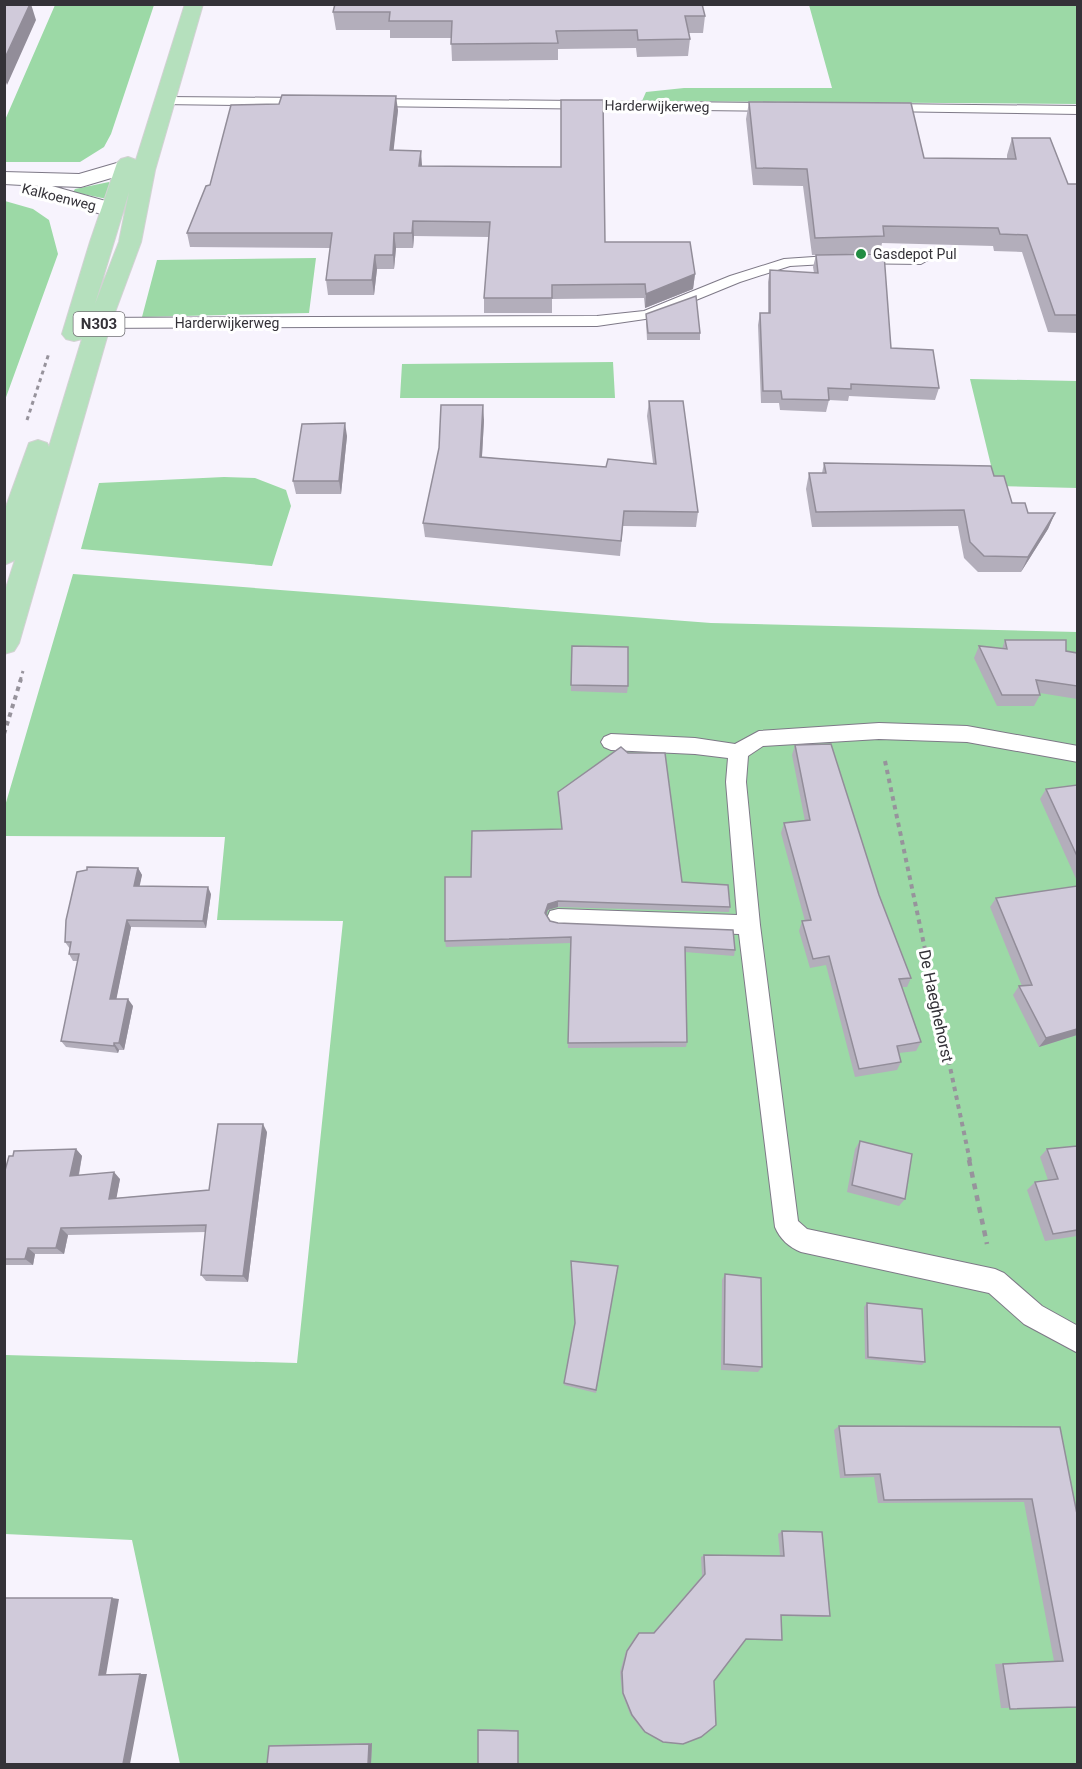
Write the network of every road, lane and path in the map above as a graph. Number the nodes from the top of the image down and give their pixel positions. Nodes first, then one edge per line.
1 (180, 4) edge
2 (194, 4) edge
3 (165, 101) junction
4 (325, 102) edge
5 (361, 103) edge
6 (791, 107) edge
7 (874, 108) edge
8 (1077, 110) edge
9 (128, 166) junction
10 (4, 178) edge
11 (4, 184) edge
12 (112, 210) junction
13 (921, 260) dead end
14 (88, 323) junction
15 (51, 348) dead end
16 (26, 424) dead end
17 (4, 555) edge
18 (4, 644) edge
19 (879, 731) junction
20 (611, 742) dead end
21 (738, 752) junction
22 (1077, 754) edge
23 (558, 918) dead end
24 (749, 925) junction
25 (995, 1282) junction
26 (1077, 1340) edge

1 - 9 main road, N303
2 - 3 main road, N303
3 - 4 lane
3 - 14 main road, N303
5 - 6 lane, Harderwijkerweg
7 - 8 lane
9 - 10 street, Kalkoenweg
9 - 12 main road, N303
11 - 12 street, Kalkoenweg
12 - 14 main road, N303
13 - 14 lane, Harderwijkerweg
14 - 17 main road, N303
14 - 18 main road, N303
15 - 16 path
19 - 21 lane
19 - 22 lane
19 - 25 path, De Haeghehorst
20 - 21 lane
21 - 24 lane
23 - 24 lane
24 - 25 lane
25 - 26 lane

